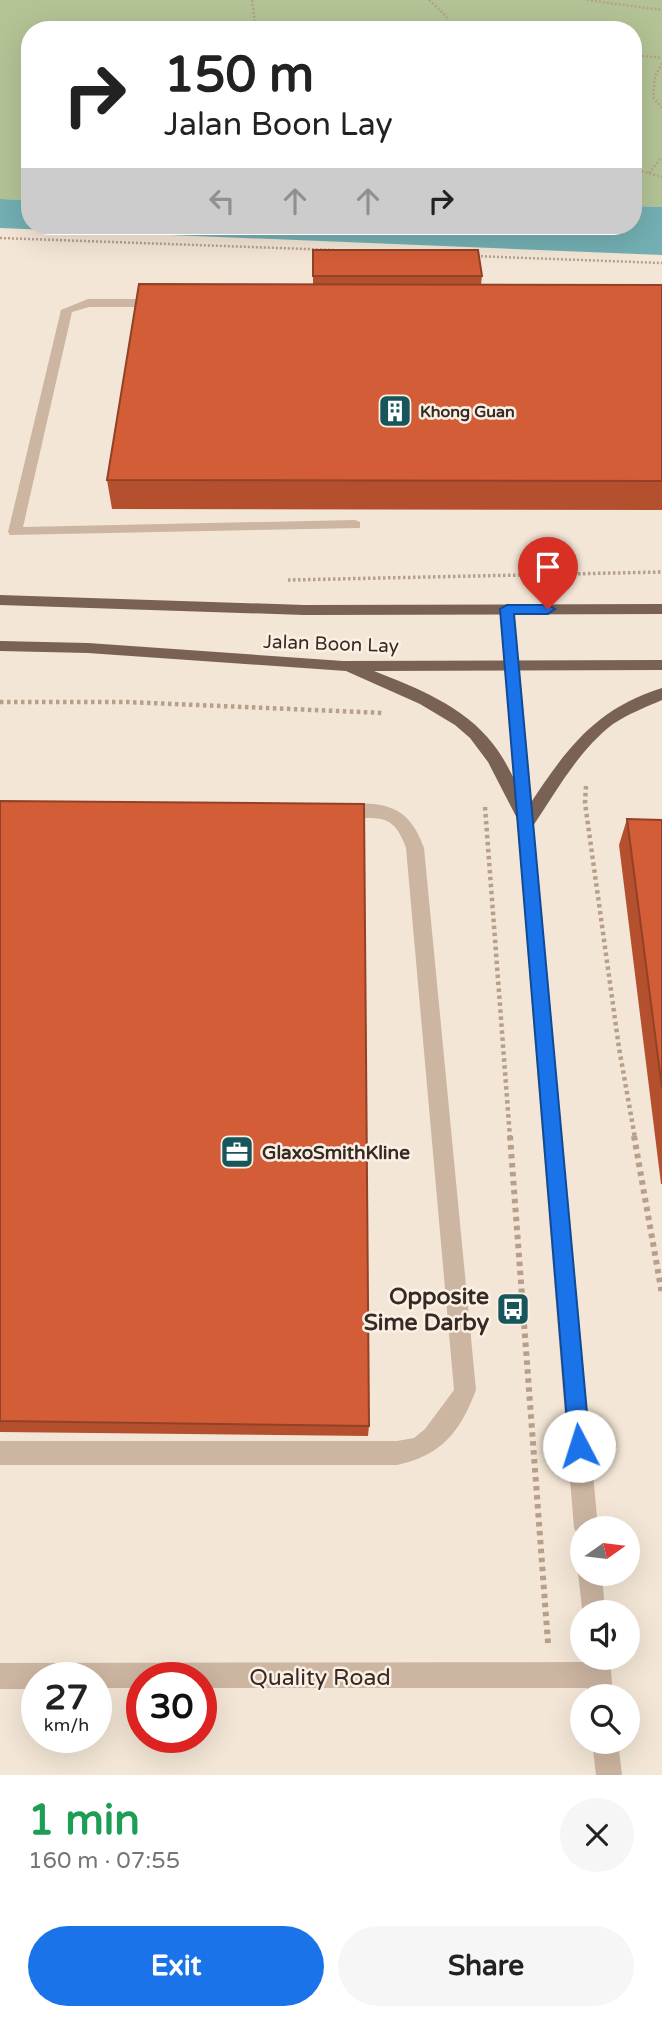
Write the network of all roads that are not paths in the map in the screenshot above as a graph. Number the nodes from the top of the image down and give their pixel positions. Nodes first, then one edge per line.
1 (170, 303) edge
2 (355, 525) dead end
3 (0, 600) edge
4 (507, 609) junction
5 (662, 609) edge
6 (0, 646) edge
7 (511, 664) junction
8 (662, 665) edge
9 (343, 666) junction
10 (662, 694) edge
11 (327, 810) edge
12 (527, 821) junction
13 (0, 1453) edge
14 (585, 1516) edge
15 (0, 1676) edge
16 (598, 1676) edge
17 (607, 1754) edge
18 (609, 1775) edge

1 - 2 street
3 - 4 main road, Jalan Boon Lay
4 - 5 main road, Jalan Boon Lay
4 - 7 street
6 - 9 main road, Jalan Boon Lay
7 - 8 main road, Jalan Boon Lay
7 - 9 main road, Jalan Boon Lay
7 - 12 street
9 - 12 main road
10 - 12 main road
11 - 13 street
12 - 14 street
15 - 16 street, Quality Road
17 - 18 street

